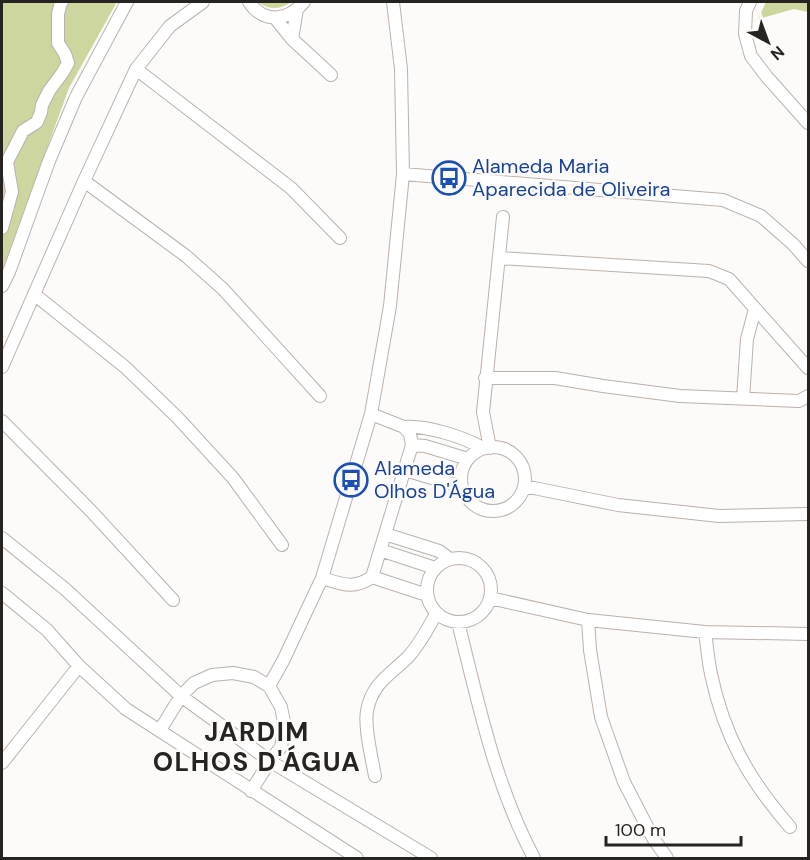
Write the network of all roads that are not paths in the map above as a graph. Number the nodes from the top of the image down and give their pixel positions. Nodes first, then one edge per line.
1 (62, 2) edge
2 (127, 2) edge
3 (203, 2) edge
4 (249, 2) edge
5 (393, 2) edge
6 (750, 2) edge
7 (301, 5) edge
8 (275, 18) junction
9 (292, 39) junction
10 (136, 69) junction
11 (331, 75) dead end
12 (808, 123) edge
13 (404, 174) junction
14 (84, 181) junction
15 (503, 218) dead end
16 (2, 228) edge
17 (340, 238) dead end
18 (499, 258) junction
19 (808, 261) edge
20 (2, 286) edge
21 (34, 294) junction
22 (755, 309) junction
23 (2, 368) edge
24 (808, 368) edge
25 (485, 378) junction
26 (320, 396) dead end
27 (808, 396) edge
28 (743, 399) junction
29 (371, 414) junction
30 (2, 421) edge
31 (404, 427) junction
32 (412, 445) junction
33 (486, 448) junction
34 (468, 459) junction
35 (405, 470) junction
36 (462, 486) junction
37 (524, 486) junction
38 (808, 514) edge
39 (385, 534) junction
40 (2, 538) edge
41 (282, 544) dead end
42 (380, 550) junction
43 (450, 559) junction
44 (435, 568) junction
45 (372, 577) junction
46 (322, 578) junction
47 (2, 592) edge
48 (427, 595) junction
49 (490, 598) junction
50 (173, 600) dead end
51 (436, 614) junction
52 (588, 620) junction
53 (458, 622) junction
54 (705, 632) junction
55 (808, 634) edge
56 (79, 666) junction
57 (269, 686) junction
58 (181, 696) junction
59 (160, 730) junction
60 (270, 761) junction
61 (2, 763) edge
62 (375, 776) dead end
63 (250, 791) junction
64 (790, 827) dead end
65 (357, 858) edge
66 (431, 858) edge
67 (534, 858) edge
68 (667, 858) edge

1 - 16 street
2 - 20 street
3 - 10 street
4 - 8 street
5 - 13 street
6 - 12 street
7 - 8 street
7 - 9 street
8 - 9 street
9 - 11 street
10 - 14 street
10 - 17 street
13 - 19 street
13 - 29 street
14 - 21 street
14 - 26 street
15 - 18 street
18 - 22 street
18 - 25 street
21 - 23 street
21 - 41 street
22 - 24 street
22 - 28 street
25 - 28 street
25 - 33 street
27 - 28 street
29 - 31 street
29 - 46 street
30 - 50 street
31 - 32 street
31 - 33 street
32 - 34 street
32 - 35 street
33 - 34 street
33 - 37 street
34 - 36 street
35 - 36 street
35 - 39 street
36 - 37 street
37 - 38 street
39 - 42 street
39 - 43 street
40 - 58 street
42 - 44 street
42 - 45 street
43 - 44 street
43 - 49 street
44 - 48 street
45 - 46 street
45 - 48 street
46 - 57 street
47 - 56 street
48 - 51 street
49 - 52 street
49 - 53 street
51 - 53 street
51 - 62 street
52 - 54 street
52 - 68 street
53 - 67 street
54 - 55 street
54 - 64 street
56 - 59 street
56 - 61 street
57 - 58 street
57 - 60 street
58 - 59 street
58 - 60 street
59 - 63 street
60 - 63 street
60 - 66 street
63 - 65 street

